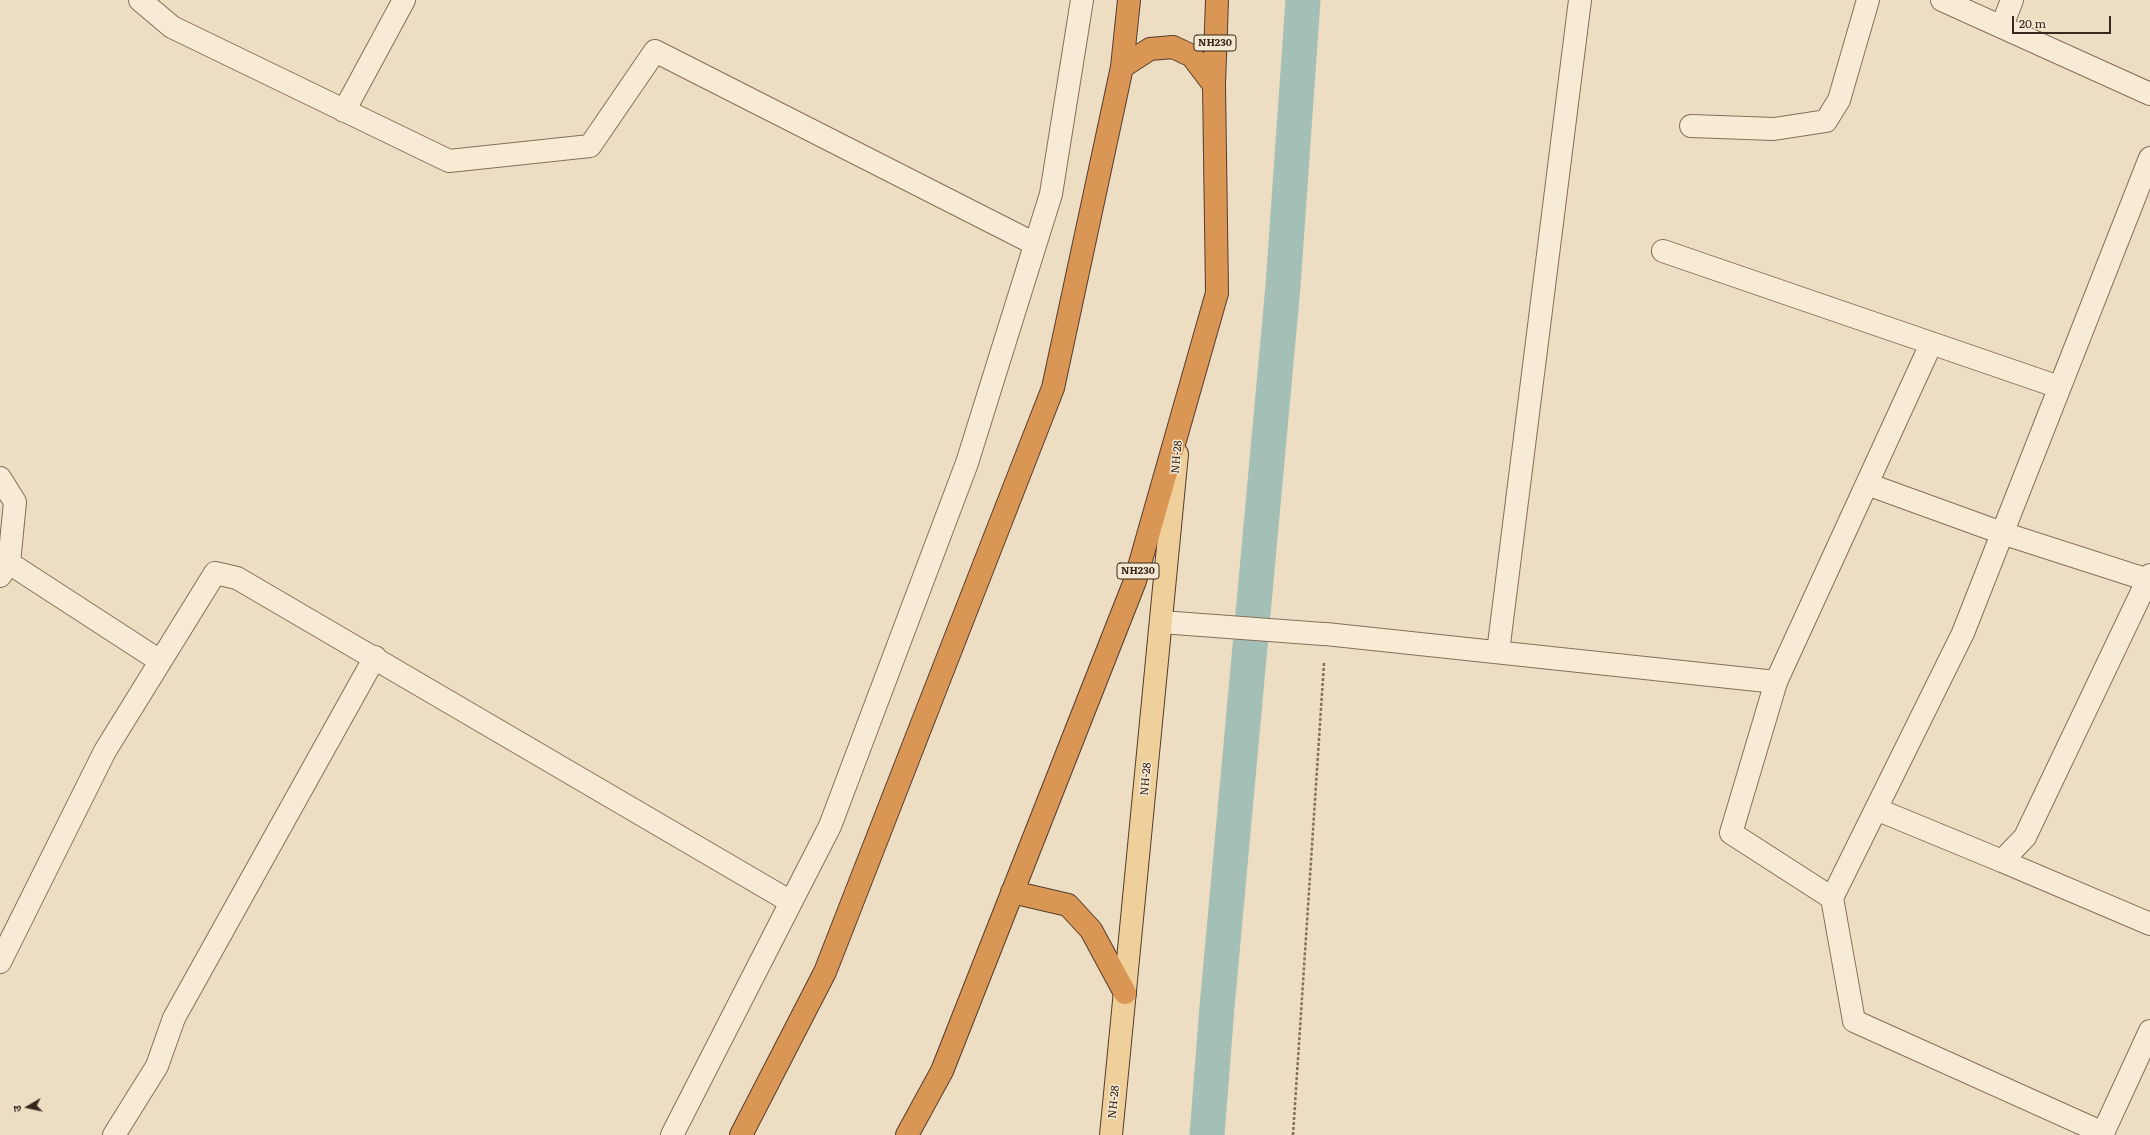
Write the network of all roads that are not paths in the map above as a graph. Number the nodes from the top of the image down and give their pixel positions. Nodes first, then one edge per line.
1 (140, 0) edge
2 (404, 0) edge
3 (1082, 0) edge
4 (1129, 0) edge
5 (1217, 0) edge
6 (1580, 0) edge
7 (1868, 0) edge
8 (1942, 0) edge
9 (2012, 0) edge
10 (2002, 26) junction
11 (1122, 67) junction
12 (1214, 85) junction
13 (2150, 94) edge
14 (344, 110) junction
15 (1691, 126) dead end
16 (2150, 158) edge
17 (1035, 244) junction
18 (1663, 251) dead end
19 (1932, 344) junction
20 (2059, 387) junction
21 (1180, 423) junction
22 (0, 478) edge
23 (1867, 484) junction
24 (2002, 533) junction
25 (5, 569) edge
26 (2149, 578) edge
27 (1170, 623) junction
28 (1498, 652) junction
29 (375, 657) junction
30 (160, 660) junction
31 (1776, 682) junction
32 (1876, 809) junction
33 (2002, 861) junction
34 (1012, 892) junction
35 (1832, 898) junction
36 (791, 902) junction
37 (2150, 924) edge
38 (0, 962) edge
39 (1125, 993) junction
40 (2150, 1030) edge
41 (114, 1135) edge
42 (672, 1135) edge
43 (741, 1135) edge
44 (907, 1135) edge
45 (1111, 1135) edge

1 - 14 street
2 - 14 street
3 - 17 street
4 - 11 highway
5 - 12 highway, NH230
6 - 28 street
7 - 15 street
8 - 10 street
9 - 10 street
10 - 13 street
11 - 12 highway, NH230
11 - 43 highway
12 - 21 highway, NH230
14 - 17 street
16 - 20 street
17 - 36 street
18 - 19 street
19 - 20 street
19 - 23 street
20 - 24 street
21 - 27 main road, NH-28
21 - 34 highway, NH230
22 - 25 street
23 - 24 street
23 - 31 street
24 - 26 street
24 - 32 street
25 - 30 street
26 - 33 street
27 - 28 street
27 - 39 main road, NH-28
28 - 31 street
29 - 30 street
29 - 36 street
29 - 41 street
30 - 38 street
31 - 35 street
32 - 33 street
32 - 35 street
33 - 37 street
34 - 39 highway
34 - 44 highway, NH230
35 - 40 street
36 - 42 street
39 - 45 main road, NH-28

